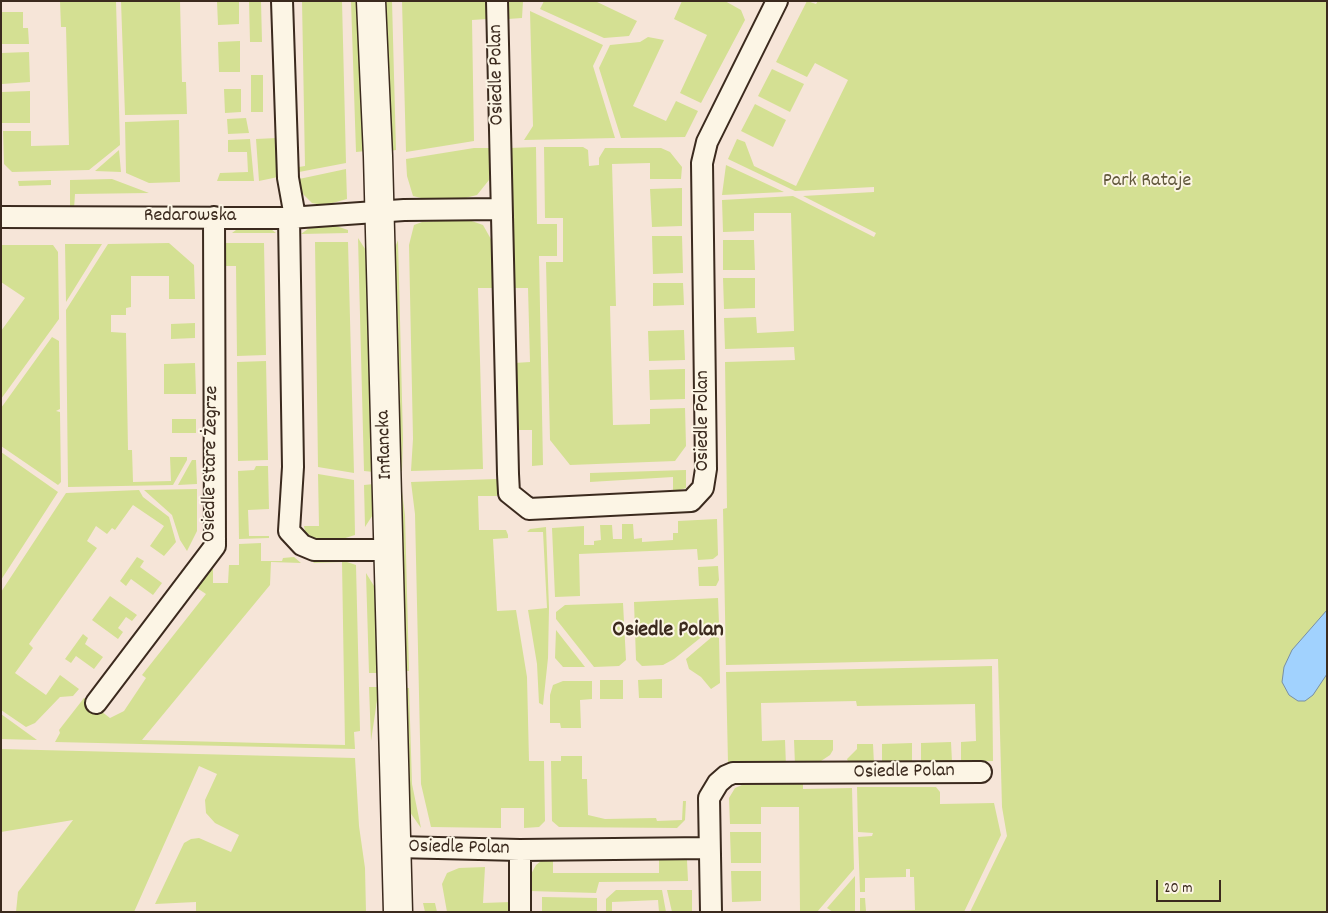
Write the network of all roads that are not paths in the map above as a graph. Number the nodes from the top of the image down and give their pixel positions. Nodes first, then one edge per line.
1 (282, 1) edge
2 (371, 1) edge
3 (497, 1) edge
4 (777, 1) edge
5 (500, 209) junction
6 (379, 212) junction
7 (214, 216) junction
8 (1, 217) edge
9 (292, 218) junction
10 (389, 550) junction
11 (96, 703) dead end
12 (981, 772) dead end
13 (397, 847) junction
14 (708, 848) junction
15 (520, 850) junction
16 (401, 904) edge
17 (520, 912) edge
18 (711, 912) edge

1 - 9 street
2 - 6 street, Inflancka
3 - 5 street, Osiedle Polan
4 - 5 street, Osiedle Polan
5 - 6 street
6 - 9 street, Redarowska
6 - 10 street, Inflancka
7 - 8 street, Redarowska
7 - 9 street, Redarowska
7 - 11 street, Osiedle Stare Żegrze
9 - 10 street
10 - 13 street, Inflancka
12 - 14 street, Osiedle Polan
13 - 15 street, Osiedle Polan
13 - 16 street, Inflancka
14 - 15 street, Osiedle Polan
14 - 18 street, Osiedle Polan
15 - 17 street, Osiedle Polan

